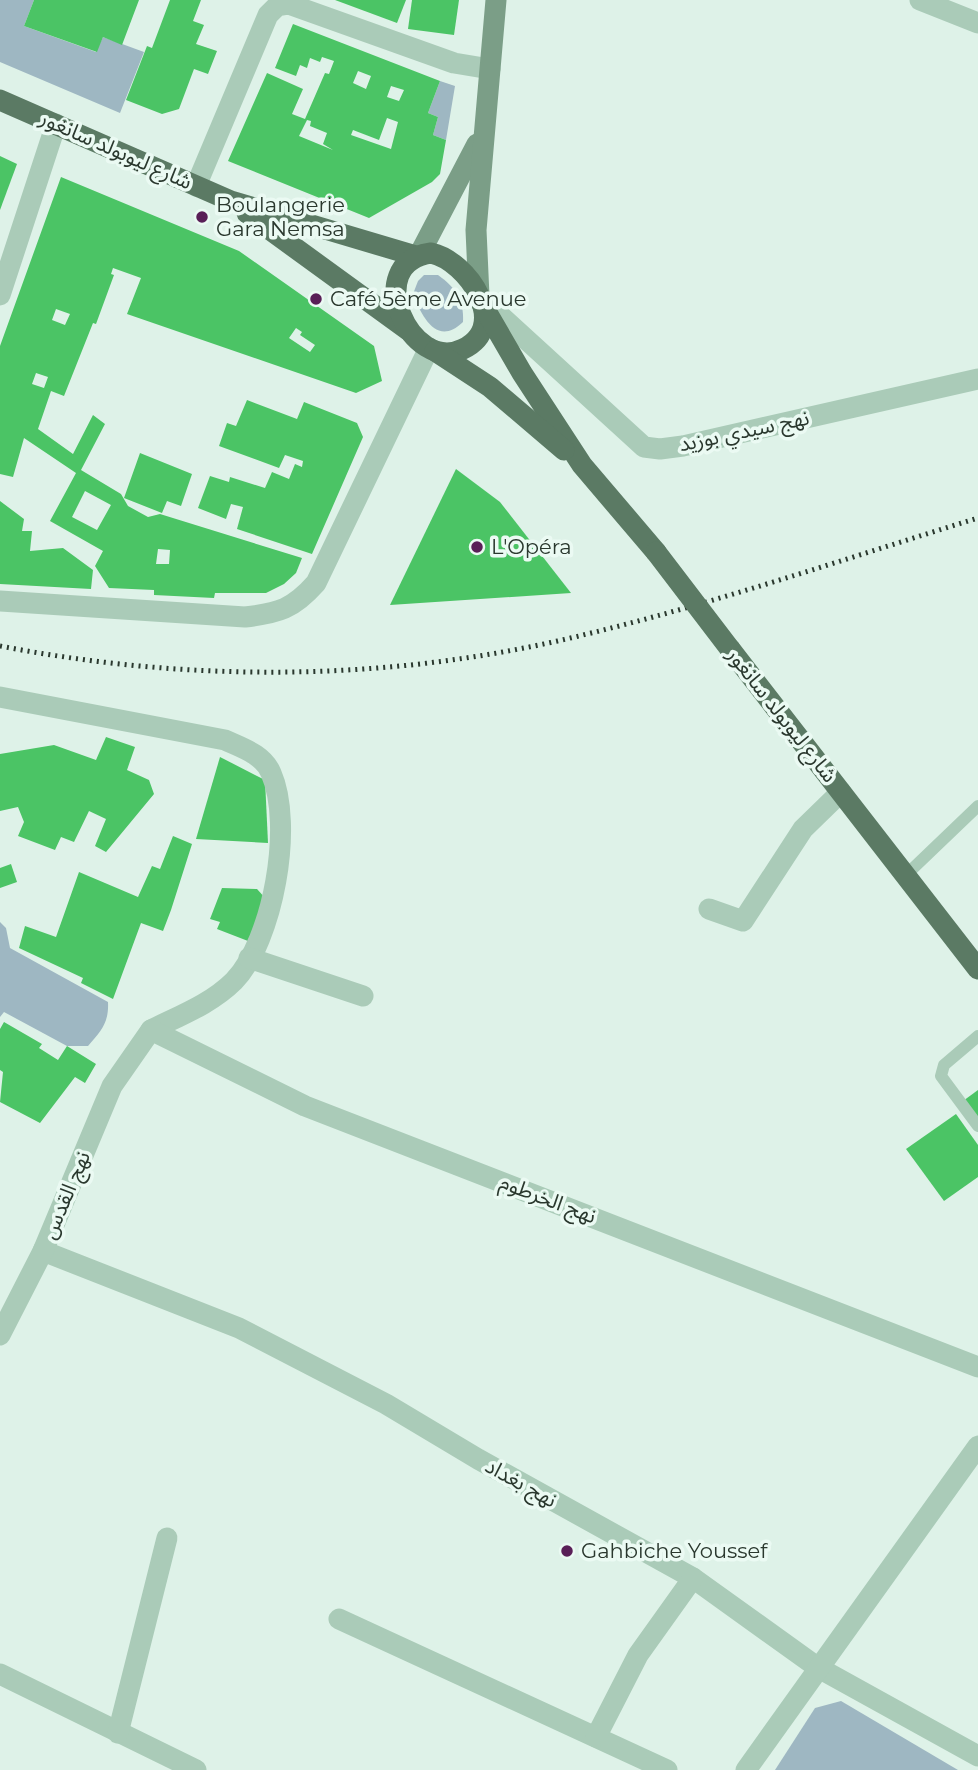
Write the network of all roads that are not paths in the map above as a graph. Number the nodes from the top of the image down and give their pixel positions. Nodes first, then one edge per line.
1 (496, 0) edge
2 (920, 0) edge
3 (978, 23) edge
4 (489, 69) junction
5 (0, 100) edge
6 (56, 124) junction
7 (483, 133) junction
8 (196, 186) junction
9 (231, 201) junction
10 (418, 256) junction
11 (0, 295) edge
12 (480, 299) junction
13 (409, 331) junction
14 (431, 349) junction
15 (978, 379) edge
16 (582, 465) junction
17 (0, 601) edge
18 (0, 697) edge
19 (841, 792) junction
20 (978, 806) edge
21 (906, 876) junction
22 (709, 909) dead end
23 (249, 958) junction
24 (978, 969) edge
25 (363, 996) dead end
26 (151, 1030) junction
27 (974, 1040) edge
28 (978, 1055) edge
29 (978, 1126) edge
30 (43, 1251) junction
31 (0, 1335) edge
32 (978, 1367) edge
33 (978, 1446) edge
34 (167, 1538) dead end
35 (693, 1578) junction
36 (339, 1619) dead end
37 (817, 1667) junction
38 (0, 1674) edge
39 (118, 1733) junction
40 (596, 1737) junction
41 (978, 1756) edge
42 (170, 1765) edge
43 (196, 1770) edge
44 (667, 1770) edge
45 (746, 1770) edge

1 - 4 main road
2 - 3 street
4 - 7 main road
4 - 8 street
5 - 6 main road, شارع ليوبولد سانغور
6 - 8 main road, شارع ليوبولد سانغور
6 - 11 street
7 - 10 main road
7 - 12 main road
8 - 9 main road, شارع ليوبولد سانغور
9 - 10 main road, شارع ليوبولد سانغور
9 - 13 main road, شارع ليوبولد سانغور
10 - 12 main road, شارع ليوبولد سانغور
10 - 13 main road, شارع ليوبولد سانغور
12 - 14 main road
12 - 15 street, نهج سيدي بوزيد
12 - 16 main road, شارع ليوبولد سانغور
13 - 14 main road, شارع ليوبولد سانغور
14 - 16 main road, شارع ليوبولد سانغور
14 - 17 street
16 - 19 main road, شارع ليوبولد سانغور, bridge
18 - 23 street
19 - 21 main road, شارع ليوبولد سانغور
19 - 22 street
20 - 21 lane
21 - 24 main road, شارع ليوبولد سانغور
23 - 25 street
23 - 26 street
26 - 30 street, نهج القدس
26 - 32 street, نهج الخرطوم
27 - 28 lane
27 - 29 lane
30 - 31 street, نهج القدس
30 - 35 street, نهج بغداد
33 - 37 street
34 - 39 street
35 - 37 street, نهج بغداد
35 - 40 street
36 - 40 street
37 - 41 street, نهج بغداد
37 - 45 street
38 - 39 street
39 - 42 street
40 - 44 street
42 - 43 street

